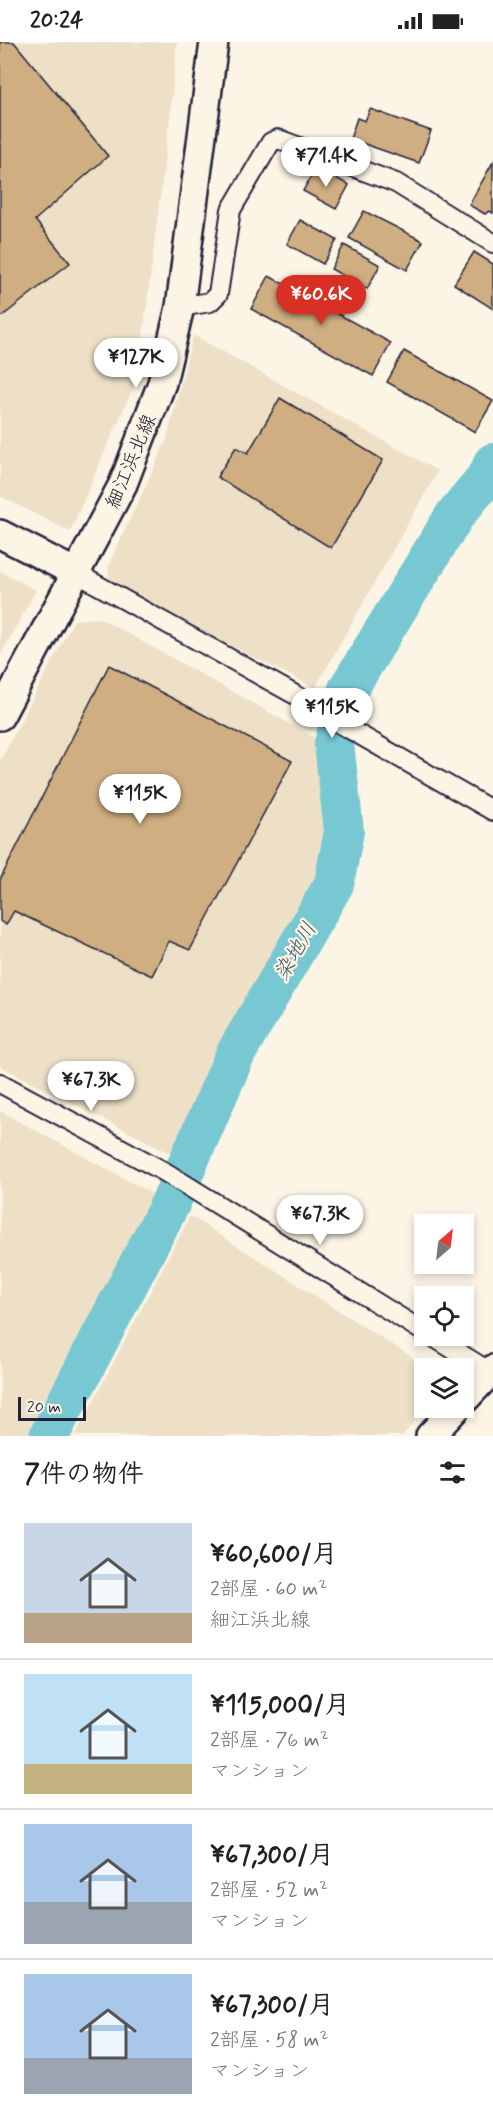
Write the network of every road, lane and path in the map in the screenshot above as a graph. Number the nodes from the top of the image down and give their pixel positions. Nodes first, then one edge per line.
1 (214, 42) edge
2 (493, 243) edge
3 (180, 307) junction
4 (0, 534) edge
5 (76, 573) junction
6 (0, 716) edge
7 (493, 811) edge
8 (0, 1083) edge
9 (414, 1326) edge
10 (449, 1346) edge
11 (491, 1370) edge
12 (474, 1389) edge
13 (447, 1418) edge
14 (430, 1436) edge

1 - 3 main road, 細江浜北線
2 - 3 street
3 - 5 main road, 細江浜北線
4 - 5 main road
5 - 6 main road, 細江浜北線
5 - 7 street
8 - 9 street
10 - 11 street
11 - 12 main road
13 - 14 main road

